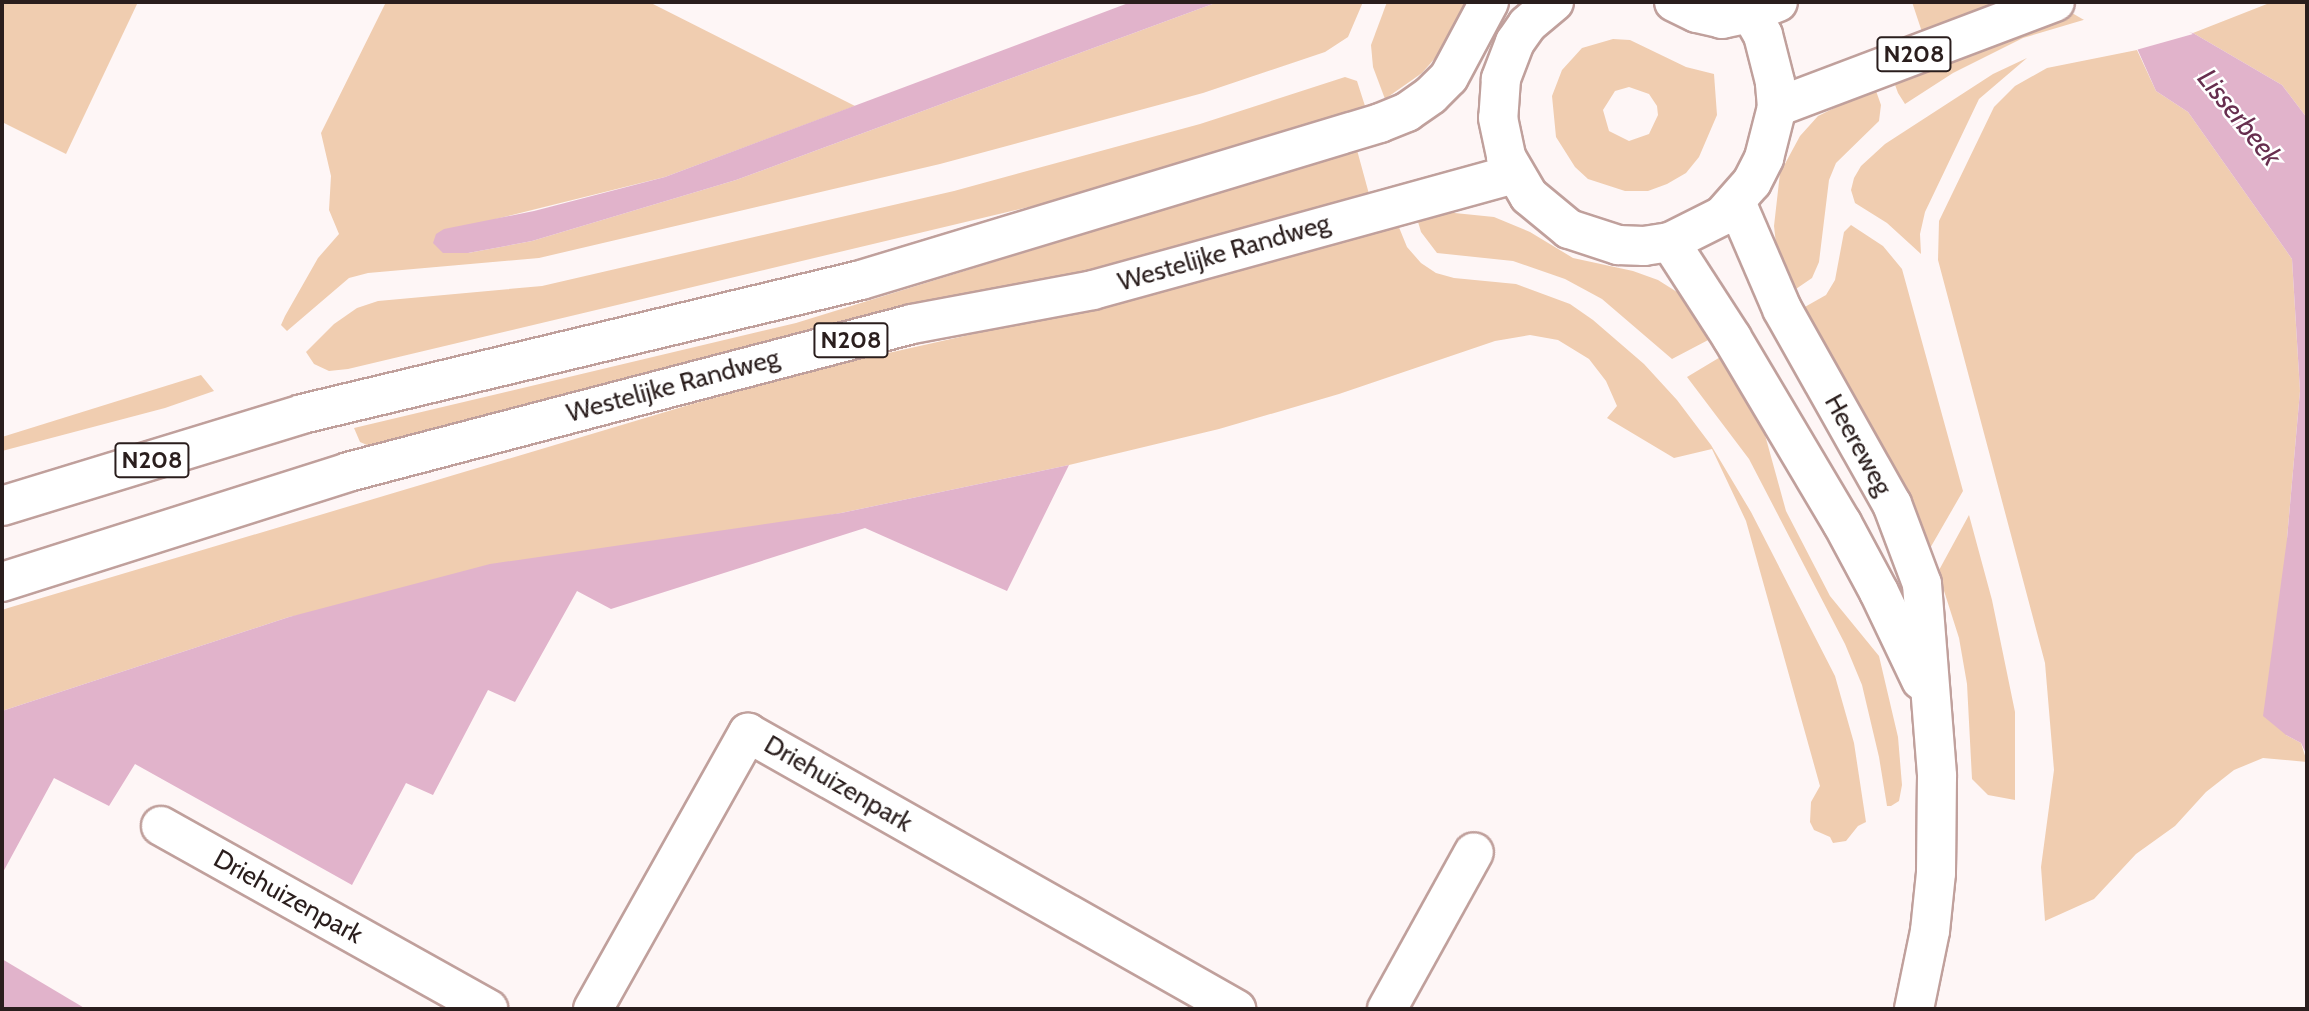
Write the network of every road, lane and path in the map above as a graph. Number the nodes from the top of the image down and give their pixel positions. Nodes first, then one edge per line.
1 (1489, 2) edge
2 (1674, 2) edge
3 (2054, 2) edge
4 (1544, 5) edge
5 (1758, 5) edge
6 (1777, 107) junction
7 (1514, 174) junction
8 (1736, 202) junction
9 (1670, 242) junction
10 (2, 506) edge
11 (2, 582) edge
12 (1931, 701) junction
13 (162, 826) dead end
14 (1474, 852) dead end
15 (1199, 1000) edge
16 (488, 1009) edge
17 (593, 1009) edge
18 (1236, 1009) edge
19 (1387, 1009) edge
20 (1914, 1009) edge

1 - 10 main road, N208
2 - 5 main road
3 - 6 main road, N208
4 - 7 main road
5 - 6 main road
6 - 8 main road
7 - 9 main road
7 - 11 main road, Westelijke Randweg / N208
8 - 9 main road
8 - 12 main road, Heereweg
9 - 12 main road, Heereweg
12 - 20 main road, Heereweg
13 - 16 main road, Driehuizenpark
14 - 19 main road
15 - 17 main road, Driehuizenpark
15 - 18 main road, Driehuizenpark

